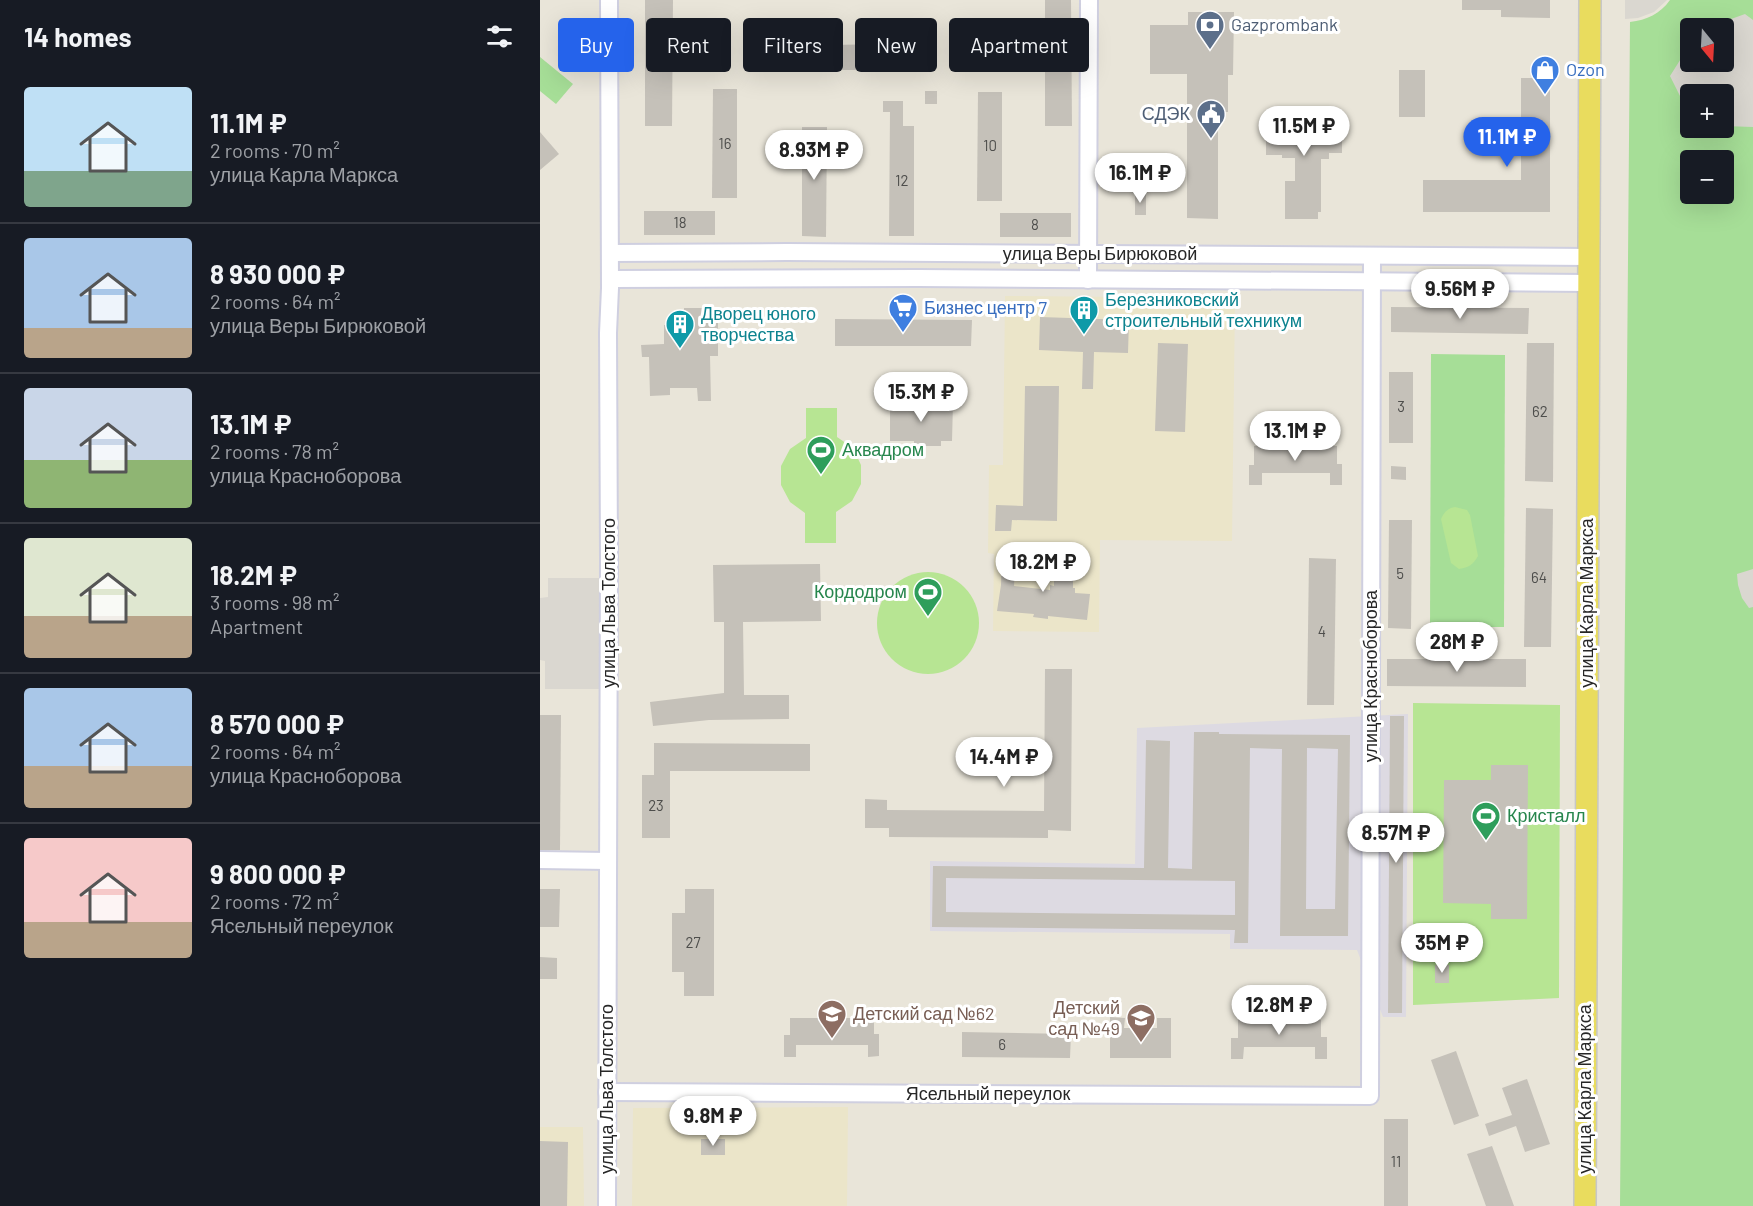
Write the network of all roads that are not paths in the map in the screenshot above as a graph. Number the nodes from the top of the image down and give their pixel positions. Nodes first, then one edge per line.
1 (609, 0) edge
2 (1089, 0) edge
3 (1590, 0) edge
4 (610, 253) junction
5 (919, 253) junction
6 (1088, 254) junction
7 (1372, 256) junction
8 (1589, 257) junction
9 (918, 278) junction
10 (610, 279) junction
11 (1088, 280) junction
12 (1372, 282) junction
13 (1588, 283) junction
14 (540, 860) edge
15 (608, 861) junction
16 (607, 1092) junction
17 (1370, 1096) joint
18 (607, 1206) edge
19 (1585, 1206) edge

1 - 4 street, улица Льва Толстого
2 - 6 street
3 - 8 main road, улица Карла Маркса
4 - 5 street, улица Веры Бирюковой
4 - 10 street, улица Льва Толстого
5 - 6 street, улица Веры Бирюковой
5 - 9 street
6 - 7 street, улица Веры Бирюковой
6 - 11 street
7 - 8 street, улица Веры Бирюковой
7 - 12 street, улица Красноборова
8 - 13 main road, улица Карла Маркса
9 - 10 street, улица Веры Бирюковой
9 - 11 street, улица Веры Бирюковой
10 - 15 street, улица Льва Толстого
11 - 12 street, улица Веры Бирюковой
12 - 13 street, улица Веры Бирюковой
12 - 17 street, улица Красноборова
13 - 19 main road, улица Карла Маркса
14 - 15 street
15 - 16 street, улица Льва Толстого
16 - 17 street, Ясельный переулок
16 - 18 street, улица Льва Толстого

